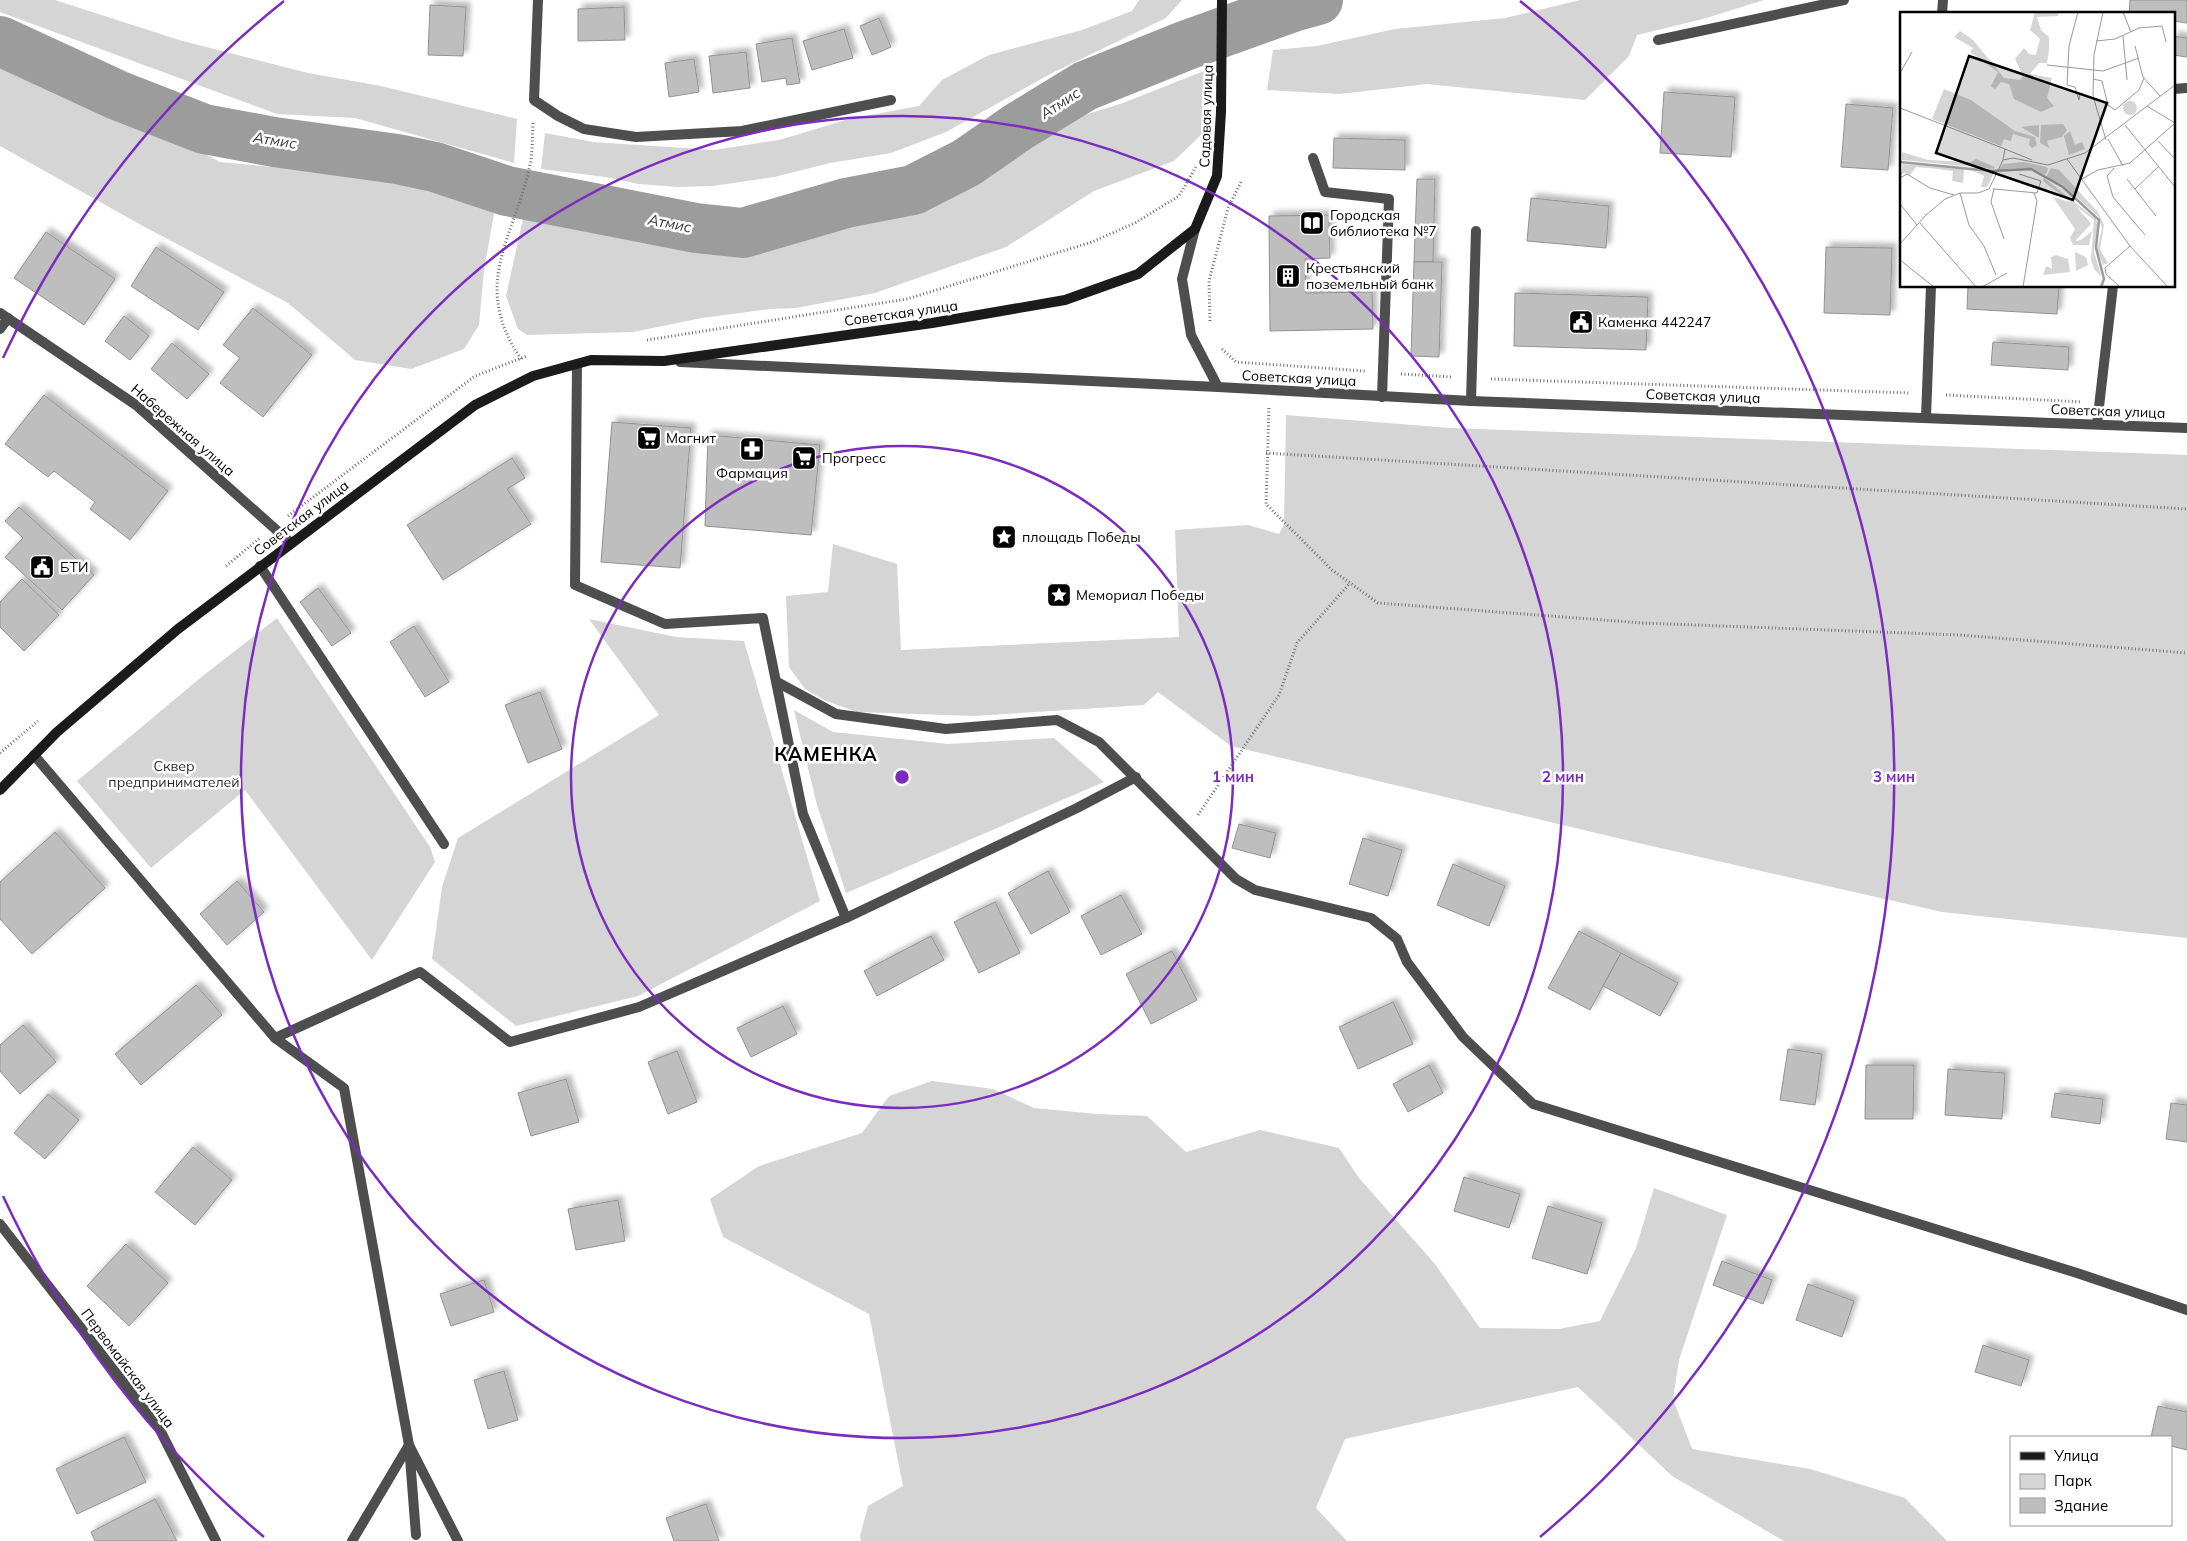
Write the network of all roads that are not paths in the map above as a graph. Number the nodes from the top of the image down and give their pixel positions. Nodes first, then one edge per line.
1 (538, 0) edge
2 (1222, 0) edge
3 (1844, 0) edge
4 (1658, 40) dead end
5 (2187, 88) edge
6 (2174, 89) edge
7 (891, 100) dead end
8 (1313, 158) dead end
9 (1195, 229) junction
10 (1476, 231) dead end
11 (1931, 288) edge
12 (2113, 288) edge
13 (4, 315) edge
14 (0, 329) edge
15 (664, 361) junction
16 (577, 364) junction
17 (1218, 387) junction
18 (1382, 397) junction
19 (1471, 401) junction
20 (1926, 418) junction
21 (2097, 424) junction
22 (2187, 428) edge
23 (291, 543) junction
24 (260, 566) junction
25 (777, 682) junction
26 (34, 755) junction
27 (1136, 777) junction
28 (0, 790) edge
29 (444, 844) dead end
30 (846, 918) junction
31 (275, 1038) junction
32 (0, 1224) edge
33 (2187, 1310) edge
34 (409, 1445) junction
35 (416, 1535) dead end
36 (216, 1541) edge
37 (352, 1541) edge
38 (458, 1541) edge

1 - 7 street
2 - 9 main road, Садовая улица
3 - 4 street
5 - 6 street
8 - 18 street
9 - 15 main road, Советская улица
9 - 17 street
10 - 19 street
11 - 20 street
12 - 21 street
13 - 14 street
13 - 23 street, Набережная улица
15 - 16 main road, Советская улица
15 - 17 street, Советская улица
16 - 23 main road, Советская улица
16 - 25 street
17 - 18 street, Советская улица
18 - 19 street, Советская улица
19 - 20 street, Советская улица
20 - 21 street, Советская улица
21 - 22 street, Советская улица
23 - 24 main road, Советская улица
24 - 26 main road, Советская улица
24 - 29 street
25 - 27 street
25 - 30 street
26 - 28 main road, Советская улица
26 - 31 street
27 - 30 street
27 - 33 street
30 - 31 street
31 - 34 street
32 - 36 street, Первомайская улица
34 - 35 street
34 - 37 street
34 - 38 street

